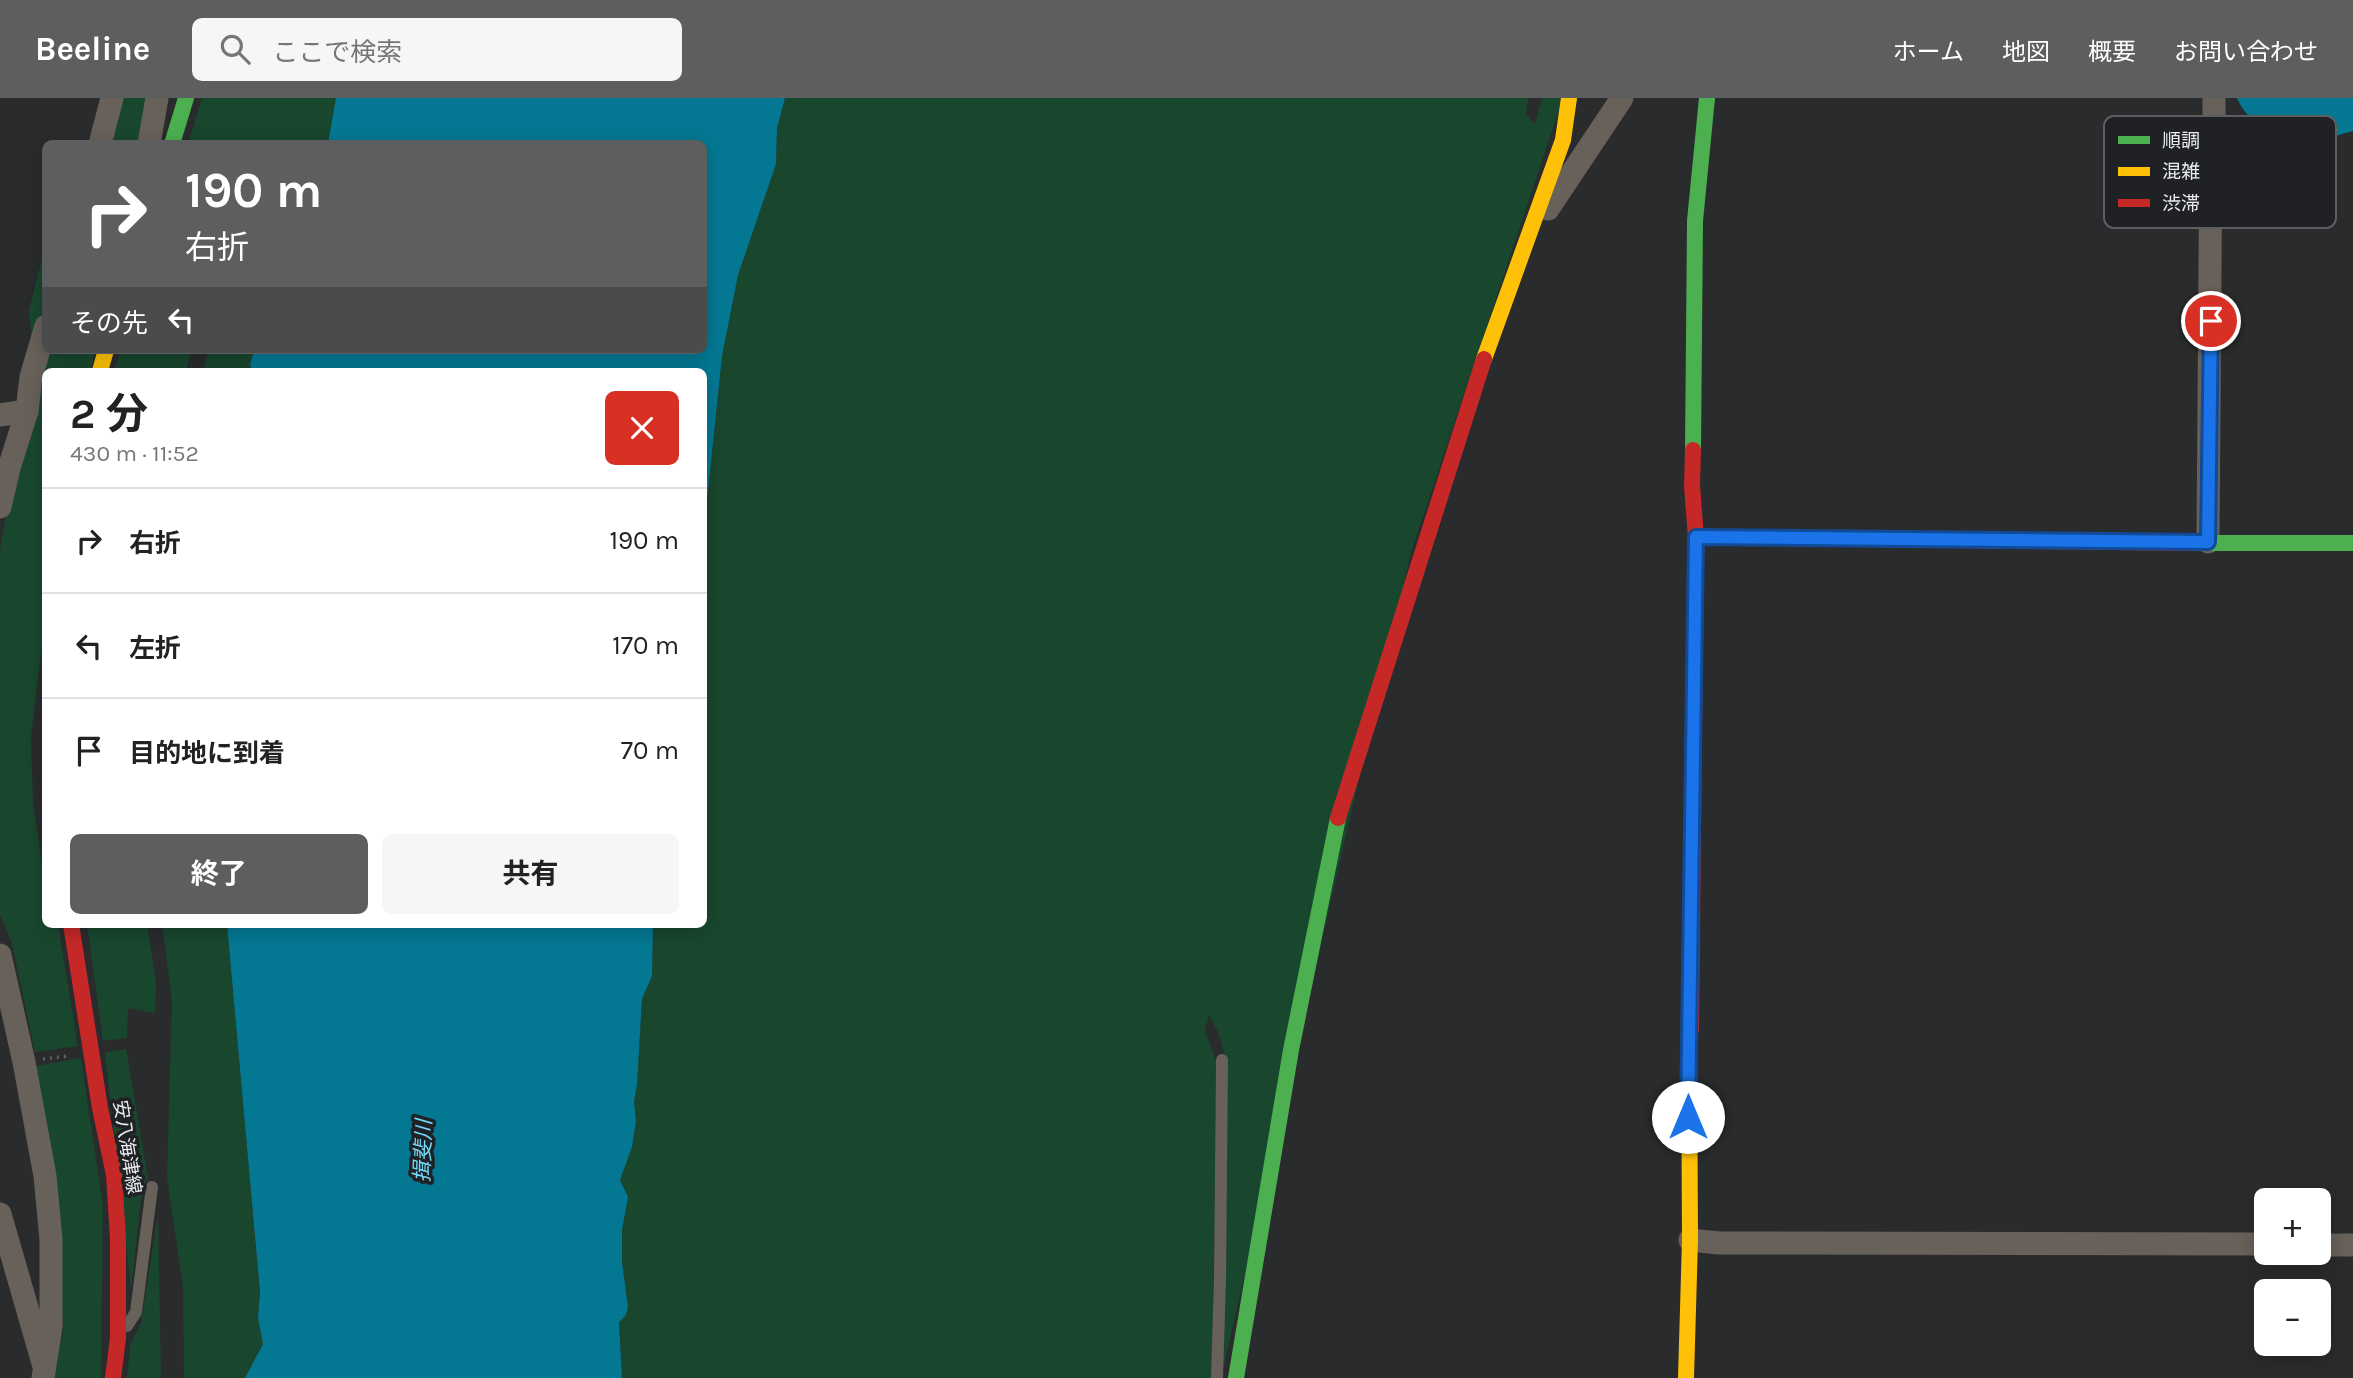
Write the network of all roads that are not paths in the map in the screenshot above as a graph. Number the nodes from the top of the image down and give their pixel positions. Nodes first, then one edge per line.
1 (112, 98) edge
2 (157, 98) edge
3 (186, 98) edge
4 (1569, 98) edge
5 (1622, 98) edge
6 (1707, 98) edge
7 (2214, 98) edge
8 (2214, 116) edge
9 (101, 140) edge
10 (150, 140) edge
11 (173, 140) edge
12 (2210, 228) edge
13 (1528, 240) junction
14 (42, 340) edge
15 (27, 411) junction
16 (0, 415) edge
17 (0, 507) edge
18 (1696, 537) junction
19 (2208, 542) junction
20 (2353, 543) edge
21 (72, 928) edge
22 (0, 955) edge
23 (1222, 1060) dead end
24 (152, 1187) dead end
25 (0, 1214) edge
26 (1690, 1240) junction
27 (2254, 1244) edge
28 (2331, 1245) edge
29 (2353, 1245) edge
30 (118, 1338) junction
31 (43, 1372) edge
32 (113, 1378) edge
33 (1217, 1378) edge
34 (1236, 1378) edge
35 (1686, 1378) edge

1 - 9 street
2 - 10 street
3 - 11 street
4 - 13 street
5 - 13 street
6 - 18 street
7 - 8 street
12 - 19 street
13 - 34 street
14 - 15 street
15 - 16 street
15 - 17 street
18 - 19 street
18 - 26 street
19 - 20 street
21 - 30 street, 安八海津線
22 - 31 street
23 - 33 lane
24 - 30 lane
25 - 31 street
26 - 27 street
26 - 35 street
28 - 29 street
30 - 32 street, 安八海津線

